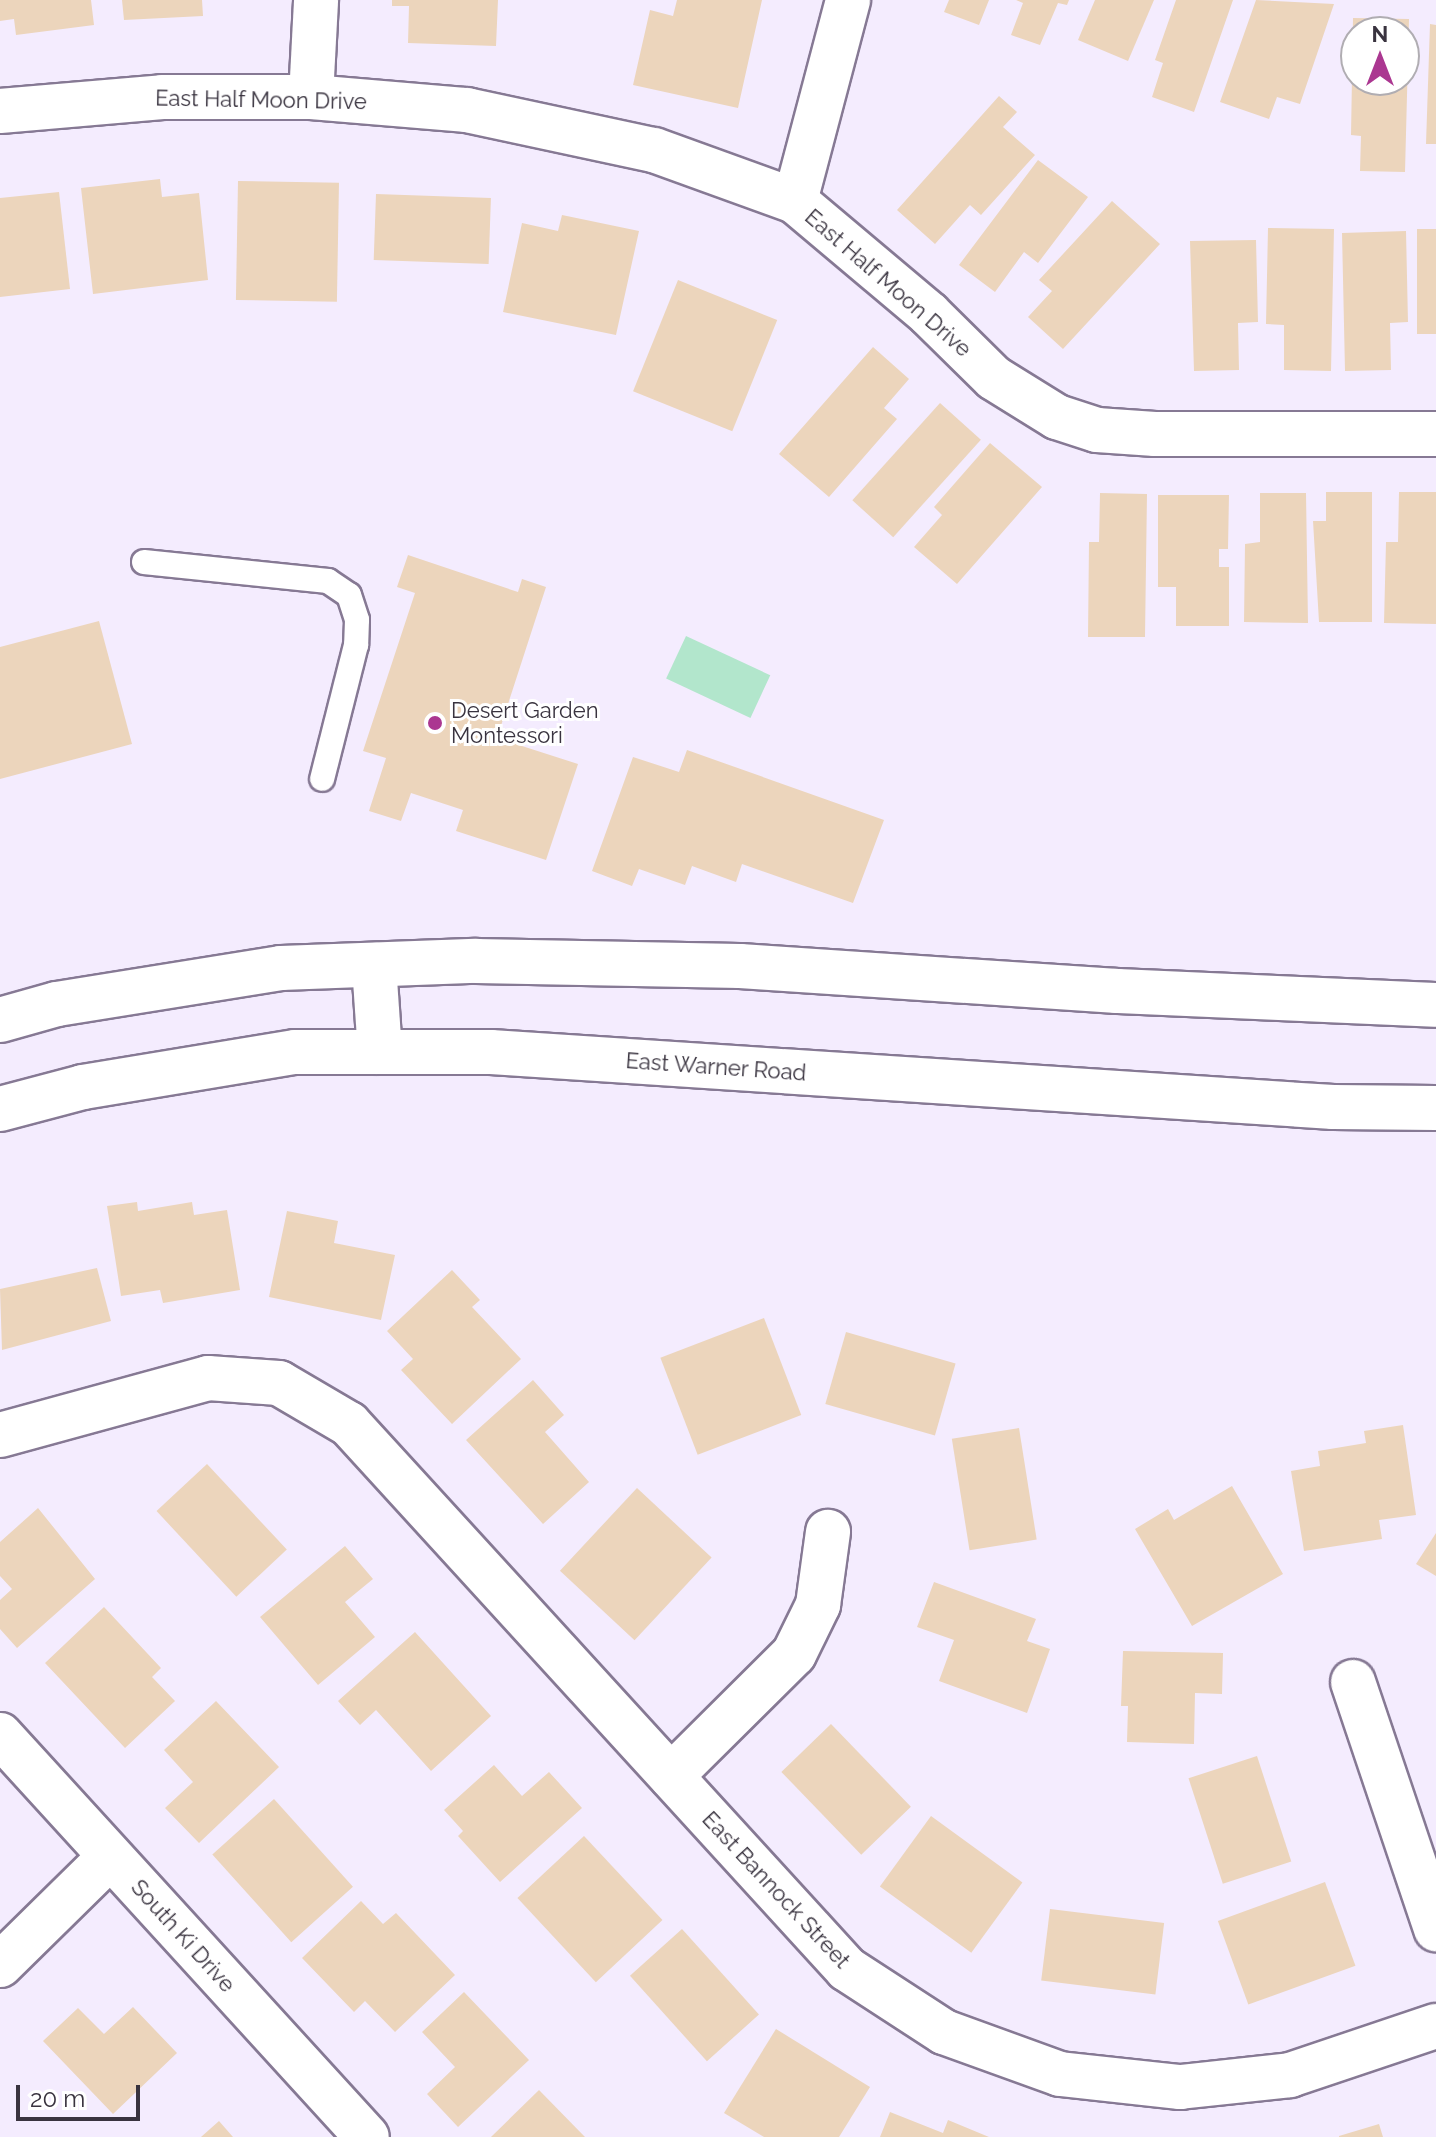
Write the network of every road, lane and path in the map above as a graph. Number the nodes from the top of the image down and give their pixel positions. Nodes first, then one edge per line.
1 (316, 0) edge
2 (848, 0) edge
3 (311, 97) junction
4 (0, 111) edge
5 (795, 201) junction
6 (1436, 434) edge
7 (144, 562) dead end
8 (322, 779) dead end
9 (374, 965) junction
10 (1436, 1005) edge
11 (0, 1020) edge
12 (380, 1052) junction
13 (1436, 1108) edge
14 (0, 1109) edge
15 (0, 1435) edge
16 (828, 1532) dead end
17 (1353, 1682) dead end
18 (0, 1735) edge
19 (671, 1776) junction
20 (110, 1857) junction
21 (1436, 1929) edge
22 (0, 1965) edge
23 (1436, 2026) edge
24 (367, 2137) edge

1 - 3 street
2 - 5 street
3 - 4 street, East Half Moon Drive
3 - 5 street, East Half Moon Drive
5 - 6 street, East Half Moon Drive
7 - 8 lane
9 - 10 street
9 - 11 street
9 - 12 street
12 - 13 street, East Warner Road
12 - 14 street, East Warner Road
15 - 19 street, East Bannock Street
16 - 19 street
17 - 21 street
18 - 20 street, South Ki Drive
19 - 23 street, East Bannock Street
20 - 22 street
20 - 24 street, South Ki Drive

